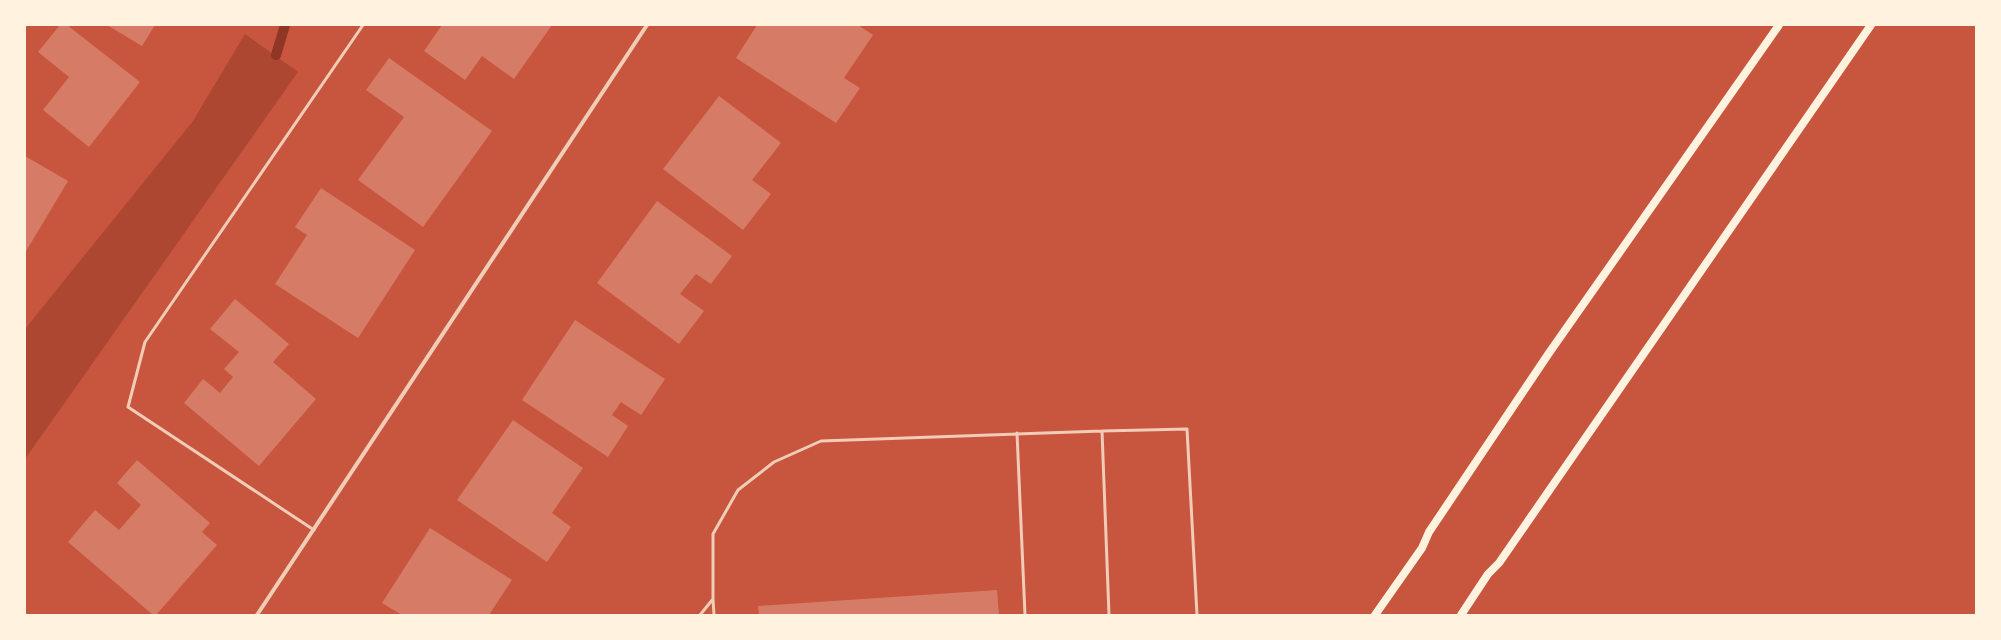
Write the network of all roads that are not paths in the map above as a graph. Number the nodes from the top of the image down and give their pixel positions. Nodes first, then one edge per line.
1 (364, 25) edge
2 (647, 25) edge
3 (1779, 25) edge
4 (1871, 25) edge
5 (1102, 431) junction
6 (1017, 433) junction
7 (314, 530) junction
8 (713, 599) junction
9 (257, 615) edge
10 (700, 615) edge
11 (714, 615) edge
12 (1025, 615) edge
13 (1108, 615) edge
14 (1198, 615) edge
15 (1375, 615) edge
16 (1461, 615) edge

1 - 7 lane
2 - 7 street
3 - 15 main road
4 - 16 main road
5 - 6 lane
5 - 13 lane
5 - 14 lane
6 - 8 lane
6 - 12 lane
7 - 9 street
8 - 10 lane
8 - 11 lane

